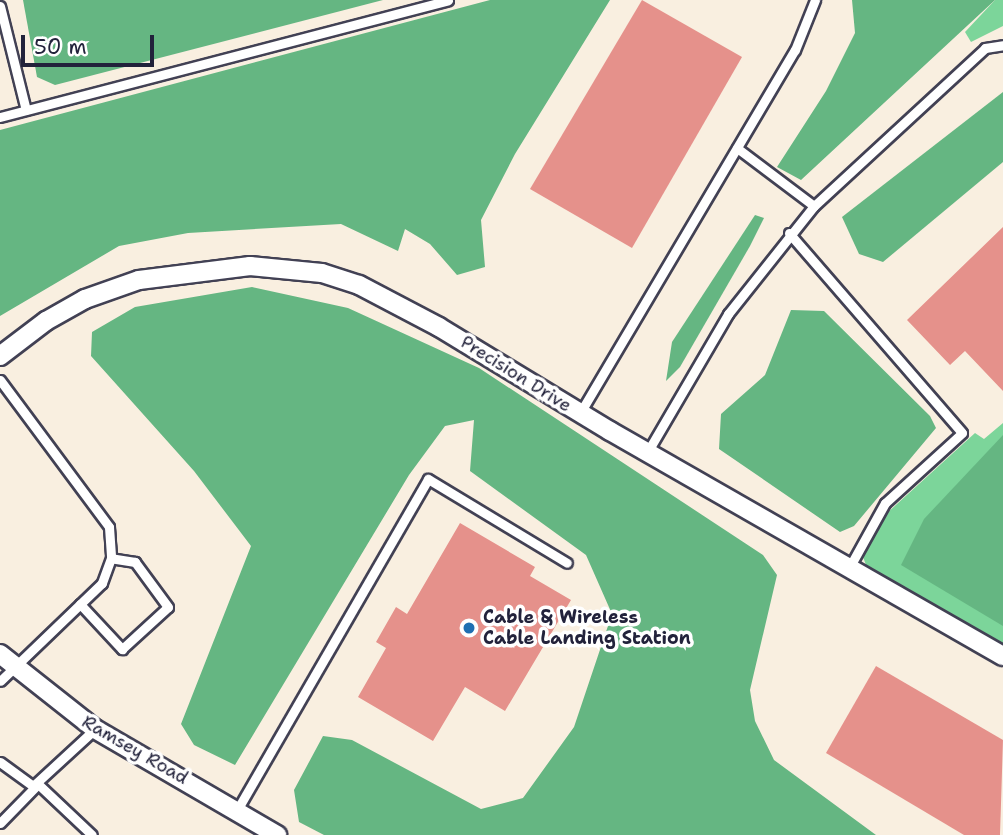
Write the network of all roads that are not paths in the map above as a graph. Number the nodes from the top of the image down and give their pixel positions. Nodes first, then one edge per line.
1 (448, 0) edge
2 (815, 0) edge
3 (0, 6) edge
4 (1003, 45) edge
5 (26, 110) junction
6 (0, 117) edge
7 (737, 148) junction
8 (814, 206) junction
9 (789, 233) junction
10 (0, 356) edge
11 (0, 380) edge
12 (580, 413) junction
13 (648, 450) junction
14 (111, 558) junction
15 (567, 563) dead end
16 (849, 568) junction
17 (80, 604) junction
18 (0, 654) edge
19 (1003, 656) edge
20 (14, 666) junction
21 (0, 681) edge
22 (95, 729) junction
23 (0, 762) edge
24 (38, 784) junction
25 (237, 810) junction
26 (0, 822) edge
27 (92, 835) edge
28 (277, 835) edge

1 - 5 lane
2 - 7 lane
3 - 5 lane
4 - 8 lane
5 - 6 lane
7 - 8 lane
7 - 12 lane
8 - 9 lane
9 - 13 lane
9 - 16 lane
10 - 12 street, Precision Drive
11 - 14 lane
12 - 13 street, Precision Drive
13 - 16 street, Precision Drive
14 - 17 lane
14 - 17 lane
15 - 25 lane
16 - 19 street, Precision Drive
17 - 20 lane
18 - 20 street, Ramsey Road
20 - 21 lane
20 - 22 street, Ramsey Road
22 - 24 lane
22 - 25 street, Ramsey Road
23 - 24 lane
24 - 26 lane
24 - 27 lane
25 - 28 street, Ramsey Road

